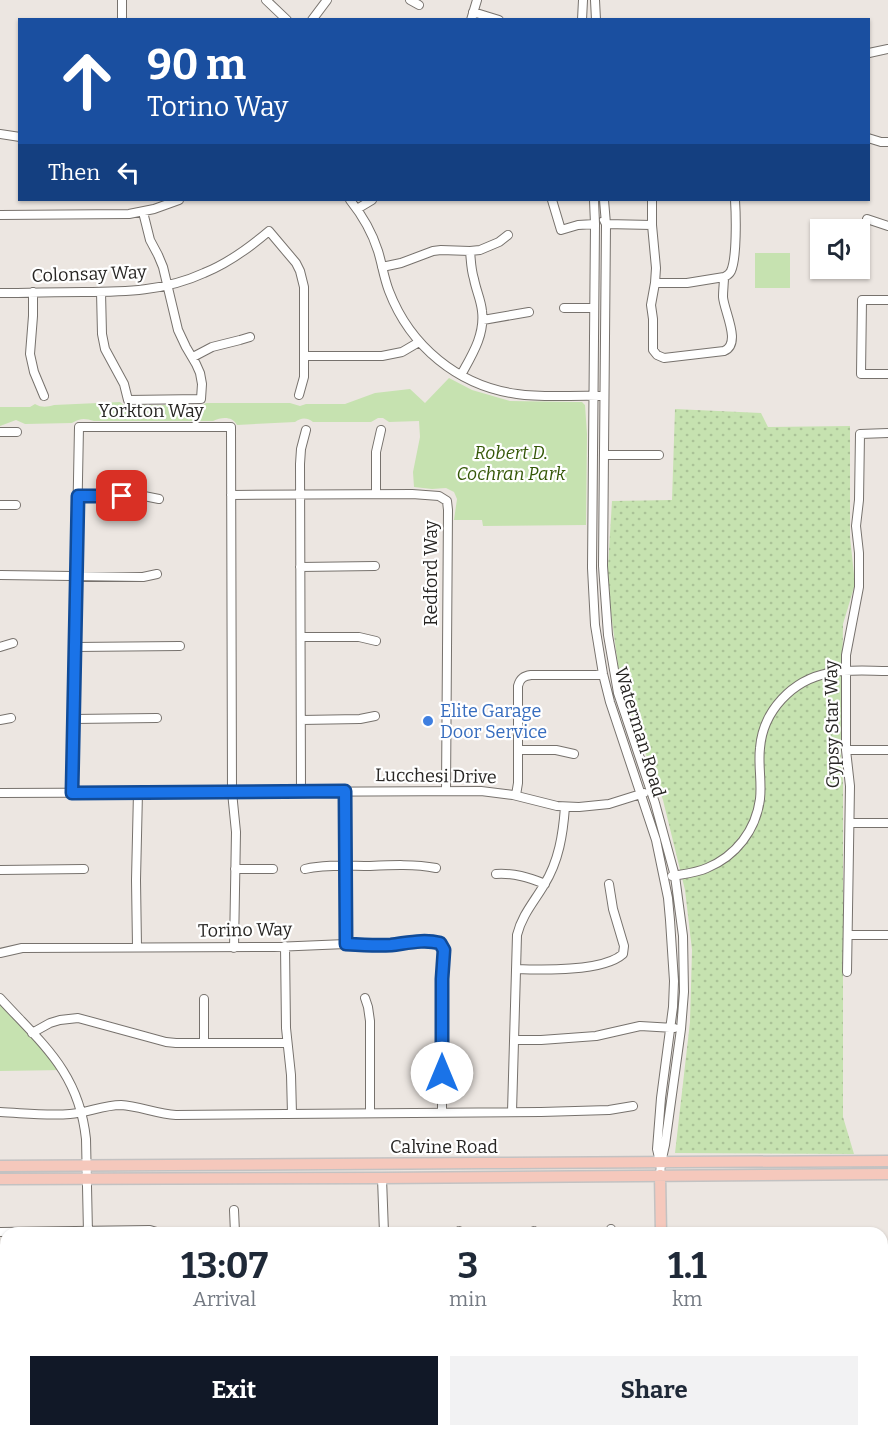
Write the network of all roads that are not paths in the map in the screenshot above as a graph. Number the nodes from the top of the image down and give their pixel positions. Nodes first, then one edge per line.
1 (122, 0) edge
2 (266, 0) edge
3 (327, 0) edge
4 (477, 0) edge
5 (583, 0) edge
6 (596, 0) edge
7 (472, 16) edge
8 (122, 18) edge
9 (285, 18) edge
10 (314, 18) edge
11 (582, 18) edge
12 (596, 18) edge
13 (888, 49) edge
14 (870, 52) edge
15 (0, 134) edge
16 (18, 137) edge
17 (870, 139) edge
18 (888, 142) edge
19 (176, 201) edge
20 (351, 201) edge
21 (370, 201) edge
22 (552, 201) edge
23 (594, 201) edge
24 (599, 201) edge
25 (604, 201) edge
26 (652, 201) edge
27 (735, 201) edge
28 (357, 209) junction
29 (143, 212) junction
30 (0, 215) edge
31 (870, 220) edge
32 (595, 224) junction
33 (606, 224) junction
34 (652, 225) junction
35 (888, 226) edge
36 (508, 235) dead end
37 (470, 251) junction
38 (382, 267) junction
39 (724, 277) junction
40 (655, 284) junction
41 (167, 286) junction
42 (33, 292) junction
43 (101, 292) junction
44 (0, 293) edge
45 (888, 300) edge
46 (564, 308) dead end
47 (594, 308) junction
48 (529, 312) dead end
49 (483, 320) junction
50 (250, 337) dead end
51 (419, 342) junction
52 (193, 357) junction
53 (305, 357) junction
54 (888, 374) edge
55 (460, 375) junction
56 (299, 395) dead end
57 (595, 395) junction
58 (44, 396) dead end
59 (605, 396) junction
60 (306, 430) dead end
61 (381, 430) dead end
62 (0, 432) edge
63 (17, 432) dead end
64 (888, 433) edge
65 (605, 455) junction
66 (659, 455) dead end
67 (376, 494) junction
68 (231, 495) junction
69 (300, 495) junction
70 (78, 496) junction
71 (159, 499) dead end
72 (0, 505) edge
73 (16, 505) dead end
74 (375, 566) dead end
75 (300, 567) junction
76 (157, 574) dead end
77 (0, 575) edge
78 (76, 576) junction
79 (301, 637) junction
80 (376, 641) dead end
81 (13, 643) dead end
82 (75, 646) junction
83 (180, 646) dead end
84 (0, 647) edge
85 (846, 671) junction
86 (888, 671) edge
87 (603, 674) junction
88 (375, 716) dead end
89 (11, 718) dead end
90 (73, 718) junction
91 (157, 718) dead end
92 (0, 720) edge
93 (301, 720) junction
94 (518, 750) junction
95 (846, 750) junction
96 (888, 750) edge
97 (574, 754) dead end
98 (651, 790) junction
99 (301, 791) junction
100 (345, 791) junction
101 (446, 791) junction
102 (138, 792) junction
103 (232, 792) junction
104 (0, 793) edge
105 (72, 793) junction
106 (640, 794) junction
107 (516, 795) junction
108 (566, 807) junction
109 (850, 823) junction
110 (888, 823) edge
111 (345, 866) junction
112 (436, 868) dead end
113 (84, 869) dead end
114 (235, 869) junction
115 (273, 869) dead end
116 (305, 869) dead end
117 (0, 870) edge
118 (496, 874) dead end
119 (675, 876) junction
120 (663, 878) junction
121 (545, 884) junction
122 (609, 884) dead end
123 (848, 935) junction
124 (888, 935) edge
125 (346, 944) junction
126 (285, 946) junction
127 (137, 947) junction
128 (234, 948) junction
129 (0, 952) edge
130 (516, 969) junction
131 (847, 972) dead end
132 (0, 998) edge
133 (365, 998) dead end
134 (204, 999) dead end
135 (671, 1028) junction
136 (681, 1029) junction
137 (32, 1033) junction
138 (514, 1040) junction
139 (287, 1042) junction
140 (204, 1043) junction
141 (633, 1106) dead end
142 (0, 1112) edge
143 (82, 1112) junction
144 (513, 1112) junction
145 (370, 1113) junction
146 (442, 1113) junction
147 (292, 1114) junction
148 (888, 1161) edge
149 (470, 1163) junction
150 (661, 1163) junction
151 (167, 1164) junction
152 (86, 1165) junction
153 (0, 1166) edge
154 (888, 1174) edge
155 (660, 1175) junction
156 (382, 1178) junction
157 (0, 1179) edge
158 (86, 1179) junction
159 (234, 1210) dead end
160 (88, 1227) edge
161 (235, 1227) edge
162 (384, 1227) edge
163 (661, 1227) edge
164 (846, 1437) edge
165 (875, 1437) edge

1 - 8 street
2 - 9 street
3 - 10 street
4 - 7 street
5 - 11 street
6 - 12 street
13 - 14 street
15 - 16 street
17 - 18 street
19 - 29 street
20 - 28 street
21 - 28 street
22 - 32 street
23 - 32 street, Waterman Road
24 - 33 street, Waterman Road
25 - 33 street, Waterman Road
26 - 34 street
27 - 39 street
28 - 38 street
29 - 30 street
29 - 41 street
31 - 35 street
32 - 47 street, Waterman Road
33 - 34 street
33 - 59 street, Waterman Road
34 - 40 street
36 - 37 street
37 - 38 street
37 - 49 street
38 - 51 street
39 - 40 street
39 - 40 street
41 - 43 street, Colonsay Way
41 - 52 street
41 - 53 street, Colonsay Way
42 - 43 street, Colonsay Way
42 - 44 street, Colonsay Way
42 - 58 street
43 - 52 street
45 - 54 street
46 - 47 street
47 - 57 street, Waterman Road
48 - 49 street
49 - 55 street
50 - 52 street
51 - 53 street
51 - 55 street
53 - 56 street
55 - 57 street
57 - 59 street
57 - 87 street, Waterman Road
59 - 65 street, Waterman Road
60 - 69 street
61 - 67 street
62 - 63 street
64 - 85 street, Gypsy Star Way
65 - 66 street
65 - 98 street, Waterman Road
67 - 69 street, Redford Way
67 - 101 street, Redford Way
68 - 69 street, Redford Way
68 - 70 street, Yorkton Way
68 - 103 street
69 - 75 street
70 - 71 street
70 - 78 street, Yorkton Way
72 - 73 street
74 - 75 street
75 - 79 street
76 - 78 street
77 - 78 street
78 - 82 street, Yorkton Way
79 - 80 street
79 - 93 street
81 - 84 street
82 - 83 street
82 - 90 street, Yorkton Way
85 - 86 street
85 - 95 street, Gypsy Star Way
85 - 119 street
87 - 94 street
87 - 106 street, Waterman Road
88 - 93 street
89 - 92 street
90 - 91 street
90 - 105 street, Yorkton Way
93 - 99 street
94 - 97 street
94 - 107 street
95 - 96 street
95 - 109 street, Gypsy Star Way
98 - 106 street, Lucchesi Drive
98 - 119 street, Waterman Road
99 - 100 street, Lucchesi Drive
99 - 103 street, Lucchesi Drive
100 - 101 street, Lucchesi Drive
100 - 111 street
101 - 107 street, Lucchesi Drive
102 - 103 street, Lucchesi Drive
102 - 105 street, Lucchesi Drive
102 - 127 street
103 - 114 street
104 - 105 street, Lucchesi Drive
106 - 108 street, Lucchesi Drive
106 - 120 street, Waterman Road
107 - 108 street, Lucchesi Drive
108 - 121 street
109 - 110 street
109 - 123 street, Gypsy Star Way
111 - 112 street
111 - 116 street
111 - 125 street
113 - 117 street
114 - 115 street
114 - 128 street
118 - 121 street
119 - 120 street
119 - 136 street, Waterman Road
120 - 135 street, Waterman Road
121 - 130 street
122 - 130 street
123 - 124 street
123 - 131 street, Gypsy Star Way
125 - 126 street, Torino Way
125 - 146 street, Torino Way
126 - 128 street, Torino Way
126 - 139 street
127 - 128 street, Torino Way
127 - 129 street, Torino Way
130 - 138 street
132 - 137 street
133 - 145 street
134 - 140 street
135 - 136 street
135 - 138 street
135 - 150 street, Waterman Road
136 - 150 street, Waterman Road
137 - 140 street
137 - 143 street
138 - 144 street
139 - 140 street
139 - 147 street
141 - 144 street
142 - 143 street
143 - 147 street
143 - 152 street
144 - 146 street
145 - 146 street
145 - 147 street
148 - 150 main road, Calvine Road
149 - 150 main road, Calvine Road
149 - 151 main road, Calvine Road
149 - 156 main road
150 - 155 street, Waterman Road
151 - 152 main road, Calvine Road
151 - 158 main road
152 - 153 main road, Calvine Road
152 - 157 main road
152 - 158 street
154 - 155 main road, Calvine Road
155 - 156 main road, Calvine Road
155 - 163 main road, Waterman Road
156 - 158 main road, Calvine Road
156 - 162 street
157 - 158 main road, Calvine Road
158 - 160 street
159 - 161 street
164 - 165 street

